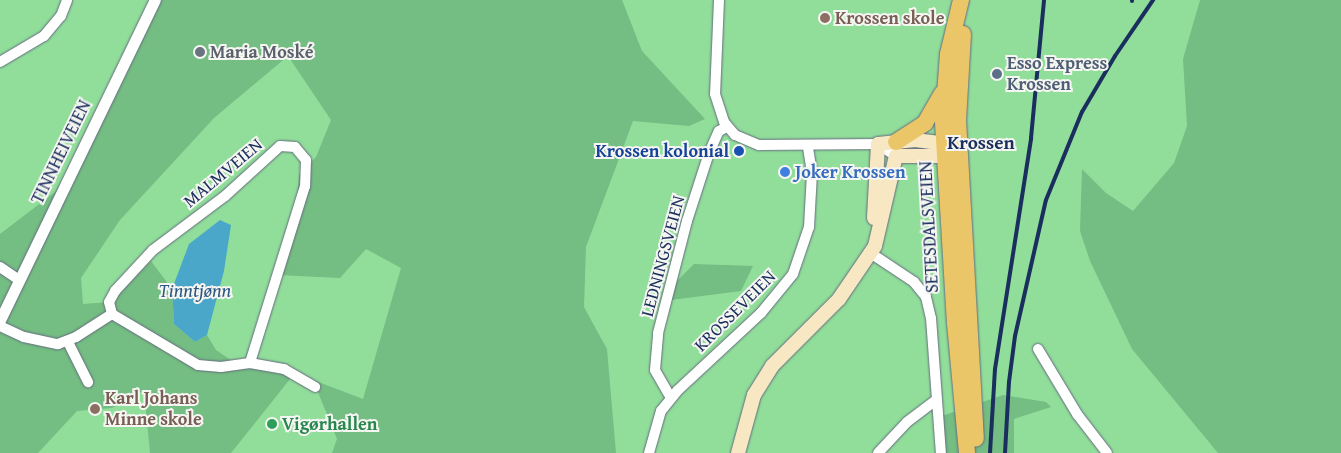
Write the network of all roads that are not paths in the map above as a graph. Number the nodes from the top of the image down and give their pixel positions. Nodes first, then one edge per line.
1 (67, 0) edge
2 (155, 0) edge
3 (719, 0) edge
4 (961, 0) edge
5 (970, 0) edge
6 (0, 62) edge
7 (945, 87) junction
8 (727, 127) junction
9 (878, 144) junction
10 (813, 146) junction
11 (950, 148) junction
12 (896, 149) junction
13 (869, 252) junction
14 (0, 267) edge
15 (18, 279) junction
16 (112, 314) junction
17 (0, 320) edge
18 (0, 326) edge
19 (68, 342) junction
20 (1038, 349) dead end
21 (250, 363) junction
22 (88, 382) dead end
23 (315, 387) dead end
24 (672, 398) junction
25 (936, 400) junction
26 (649, 453) edge
27 (738, 453) edge
28 (878, 453) edge
29 (941, 453) edge
30 (968, 453) edge
31 (976, 453) edge
32 (1107, 453) edge

1 - 6 street
2 - 15 street, TINNHEIVEIEN
3 - 8 street
4 - 7 highway, SETESDALSVEIEN
5 - 11 highway, SETESDALSVEIEN
7 - 11 highway, SETESDALSVEIEN
7 - 12 highway
8 - 10 street
8 - 24 street, LEDNINGSVEIEN
9 - 10 street
9 - 12 main road
9 - 13 main road
10 - 24 street, KROSSEVEIEN
11 - 12 main road
11 - 30 highway, SETESDALSVEIEN
11 - 31 highway, SETESDALSVEIEN
12 - 13 main road
13 - 25 street
13 - 27 main road
14 - 15 street
15 - 17 street, TINNHEIVEIEN
16 - 19 street
16 - 21 street
16 - 21 street, MALMVEIEN
18 - 19 street
19 - 22 street
20 - 32 street
21 - 23 street
24 - 26 street, KROSSEVEIEN
25 - 28 street
25 - 29 street

